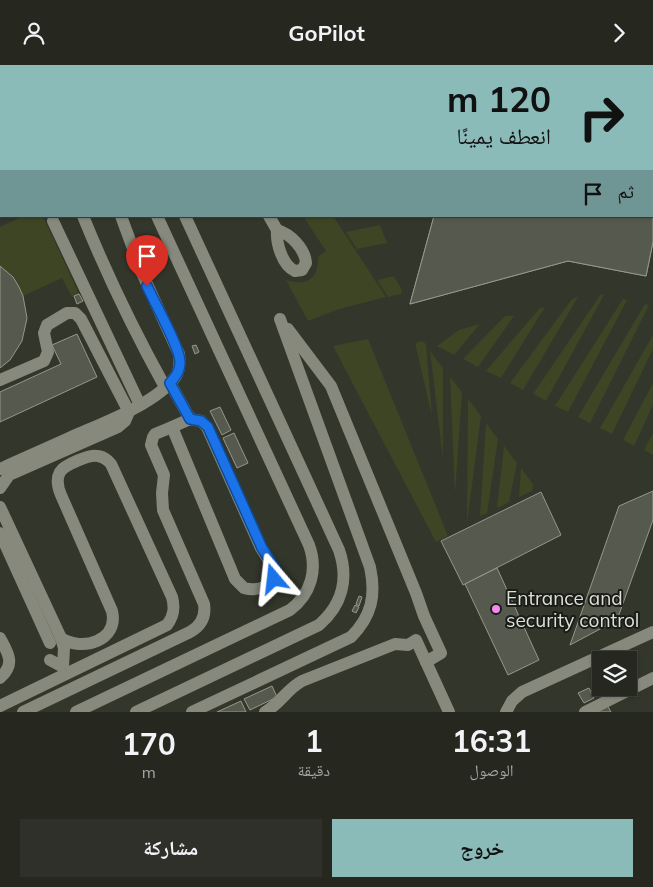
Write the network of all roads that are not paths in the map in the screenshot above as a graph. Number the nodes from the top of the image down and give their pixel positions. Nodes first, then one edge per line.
1 (83, 217) edge
2 (121, 217) edge
3 (158, 217) edge
4 (185, 217) edge
5 (270, 217) edge
6 (53, 221) dead end
7 (277, 231) dead end
8 (0, 380) edge
9 (168, 385) junction
10 (135, 408) junction
11 (190, 419) junction
12 (172, 427) junction
13 (0, 469) edge
14 (0, 488) edge
15 (0, 507) edge
16 (0, 533) edge
17 (653, 632) edge
18 (0, 638) edge
19 (55, 641) junction
20 (50, 660) dead end
21 (426, 662) junction
22 (0, 678) edge
23 (653, 678) edge
24 (0, 706) edge
25 (23, 712) edge
26 (76, 712) edge
27 (136, 712) edge
28 (192, 712) edge
29 (266, 712) edge
30 (449, 712) edge
31 (506, 712) edge
32 (585, 712) edge

1 - 9 street
2 - 9 street
3 - 26 street
4 - 27 street
5 - 7 street
6 - 10 street
8 - 10 street
9 - 10 street
9 - 11 street
10 - 13 street
10 - 14 street
11 - 12 street
11 - 12 street
12 - 25 street
15 - 19 street
16 - 19 street
17 - 31 street
18 - 22 street
19 - 20 street
19 - 24 street
21 - 28 street
21 - 29 street
21 - 30 street
23 - 32 street

